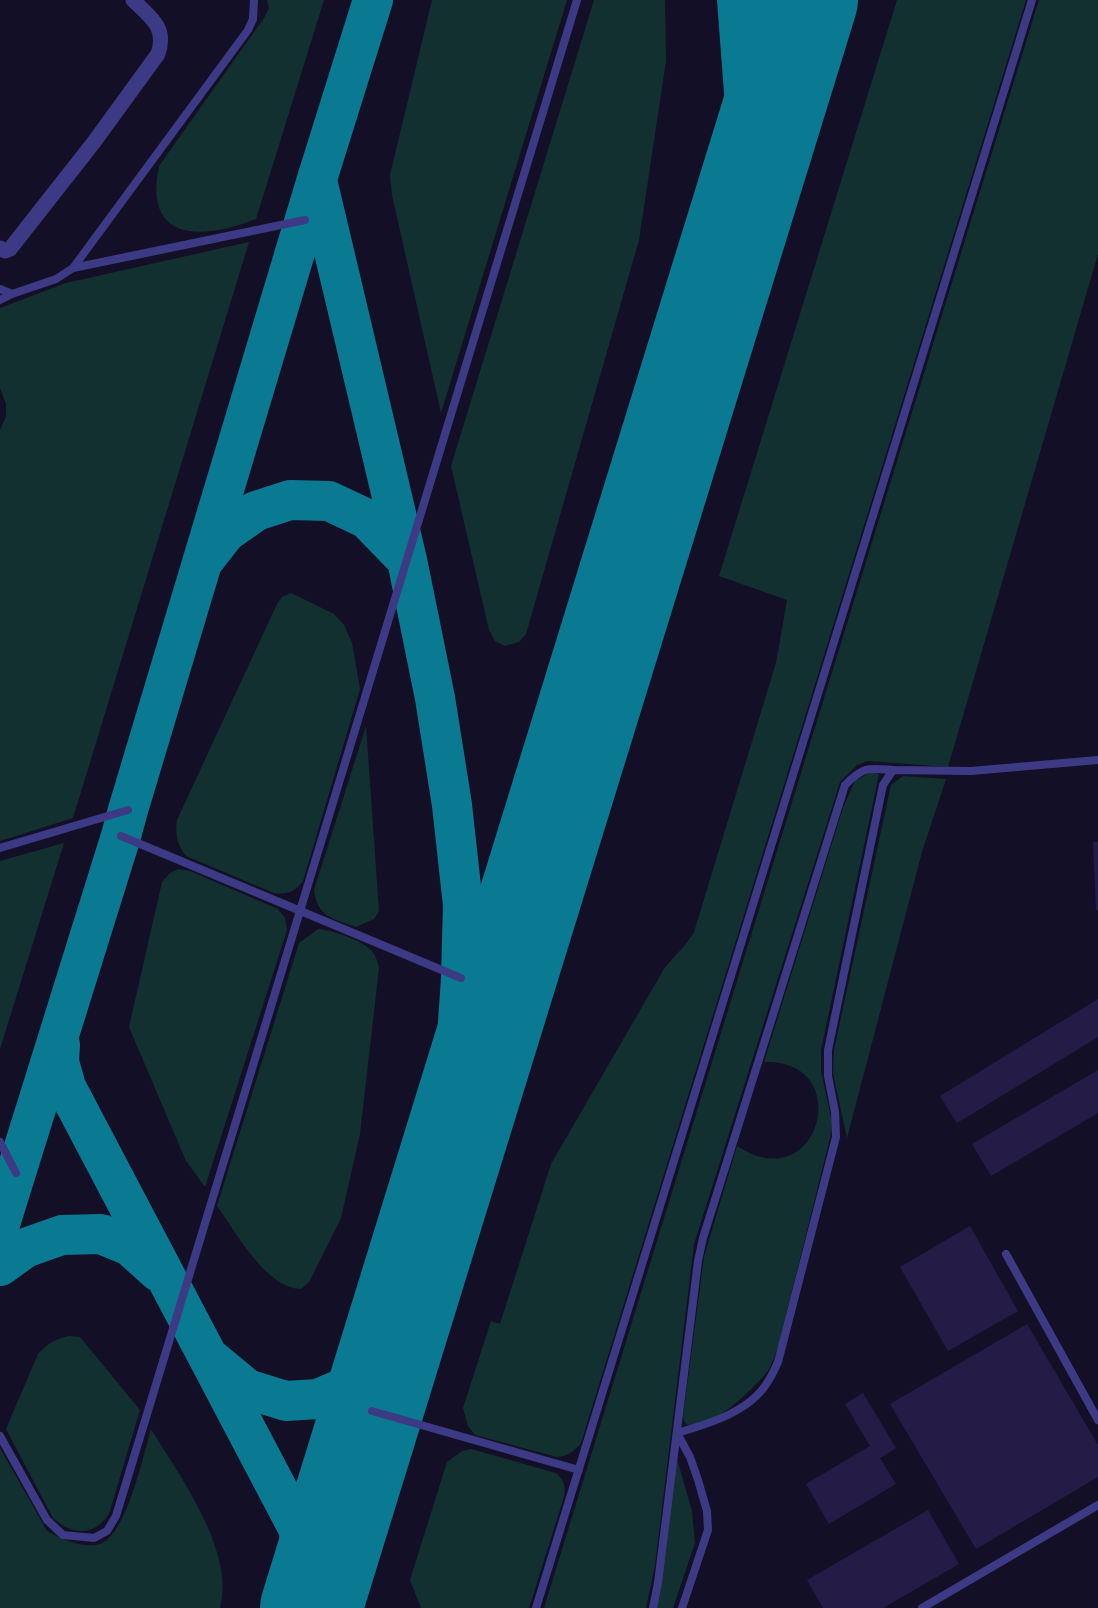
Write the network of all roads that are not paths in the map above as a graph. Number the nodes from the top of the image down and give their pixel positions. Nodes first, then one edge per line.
1 (133, 0) edge
2 (254, 0) edge
3 (577, 0) edge
4 (1032, 0) edge
5 (305, 220) dead end
6 (0, 248) edge
7 (73, 268) junction
8 (0, 289) edge
9 (12, 294) junction
10 (0, 300) edge
11 (1098, 760) edge
12 (894, 770) junction
13 (128, 810) dead end
14 (121, 836) dead end
15 (0, 848) edge
16 (300, 911) junction
17 (461, 978) dead end
18 (0, 1143) edge
19 (16, 1173) dead end
20 (1006, 1254) dead end
21 (372, 1411) dead end
22 (1098, 1420) edge
23 (677, 1433) junction
24 (0, 1436) edge
25 (579, 1470) junction
26 (1098, 1505) edge
27 (536, 1608) edge
28 (653, 1608) edge
29 (682, 1608) edge
30 (922, 1608) edge

1 - 6 street
2 - 7 lane
3 - 16 lane
4 - 25 lane
5 - 7 lane
7 - 9 lane
8 - 9 lane
9 - 10 lane
11 - 12 lane
12 - 23 lane
12 - 23 lane
13 - 15 lane
14 - 16 lane
16 - 17 lane
16 - 24 lane
18 - 19 lane
20 - 22 lane
21 - 25 lane
23 - 28 lane
23 - 29 lane
25 - 27 lane
26 - 30 lane

